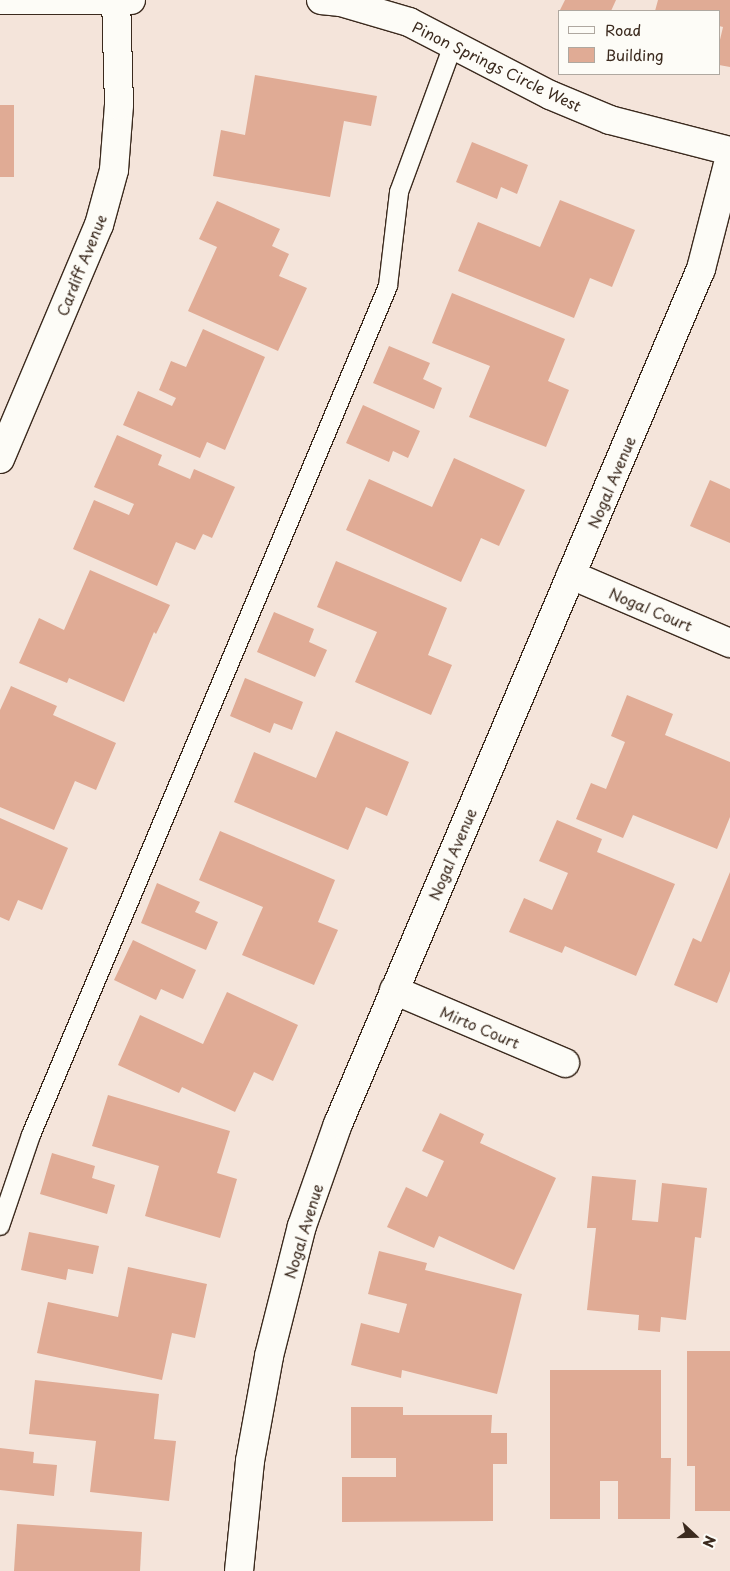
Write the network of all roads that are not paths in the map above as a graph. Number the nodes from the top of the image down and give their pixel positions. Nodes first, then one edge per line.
1 (0, 0) edge
2 (116, 0) edge
3 (131, 0) edge
4 (321, 0) edge
5 (453, 45) junction
6 (730, 151) edge
7 (730, 156) edge
8 (0, 459) edge
9 (571, 575) junction
10 (730, 643) edge
11 (394, 990) junction
12 (565, 1064) dead end
13 (0, 1226) edge
14 (239, 1571) edge

1 - 2 street
2 - 3 street
2 - 8 street, Cardiff Avenue
4 - 5 street, Pinon Springs Circle West
5 - 6 street, Pinon Springs Circle West
5 - 13 lane
7 - 9 street, Nogal Avenue
9 - 10 street, Nogal Court
9 - 11 street, Nogal Avenue
11 - 12 street, Mirto Court
11 - 14 street, Nogal Avenue

